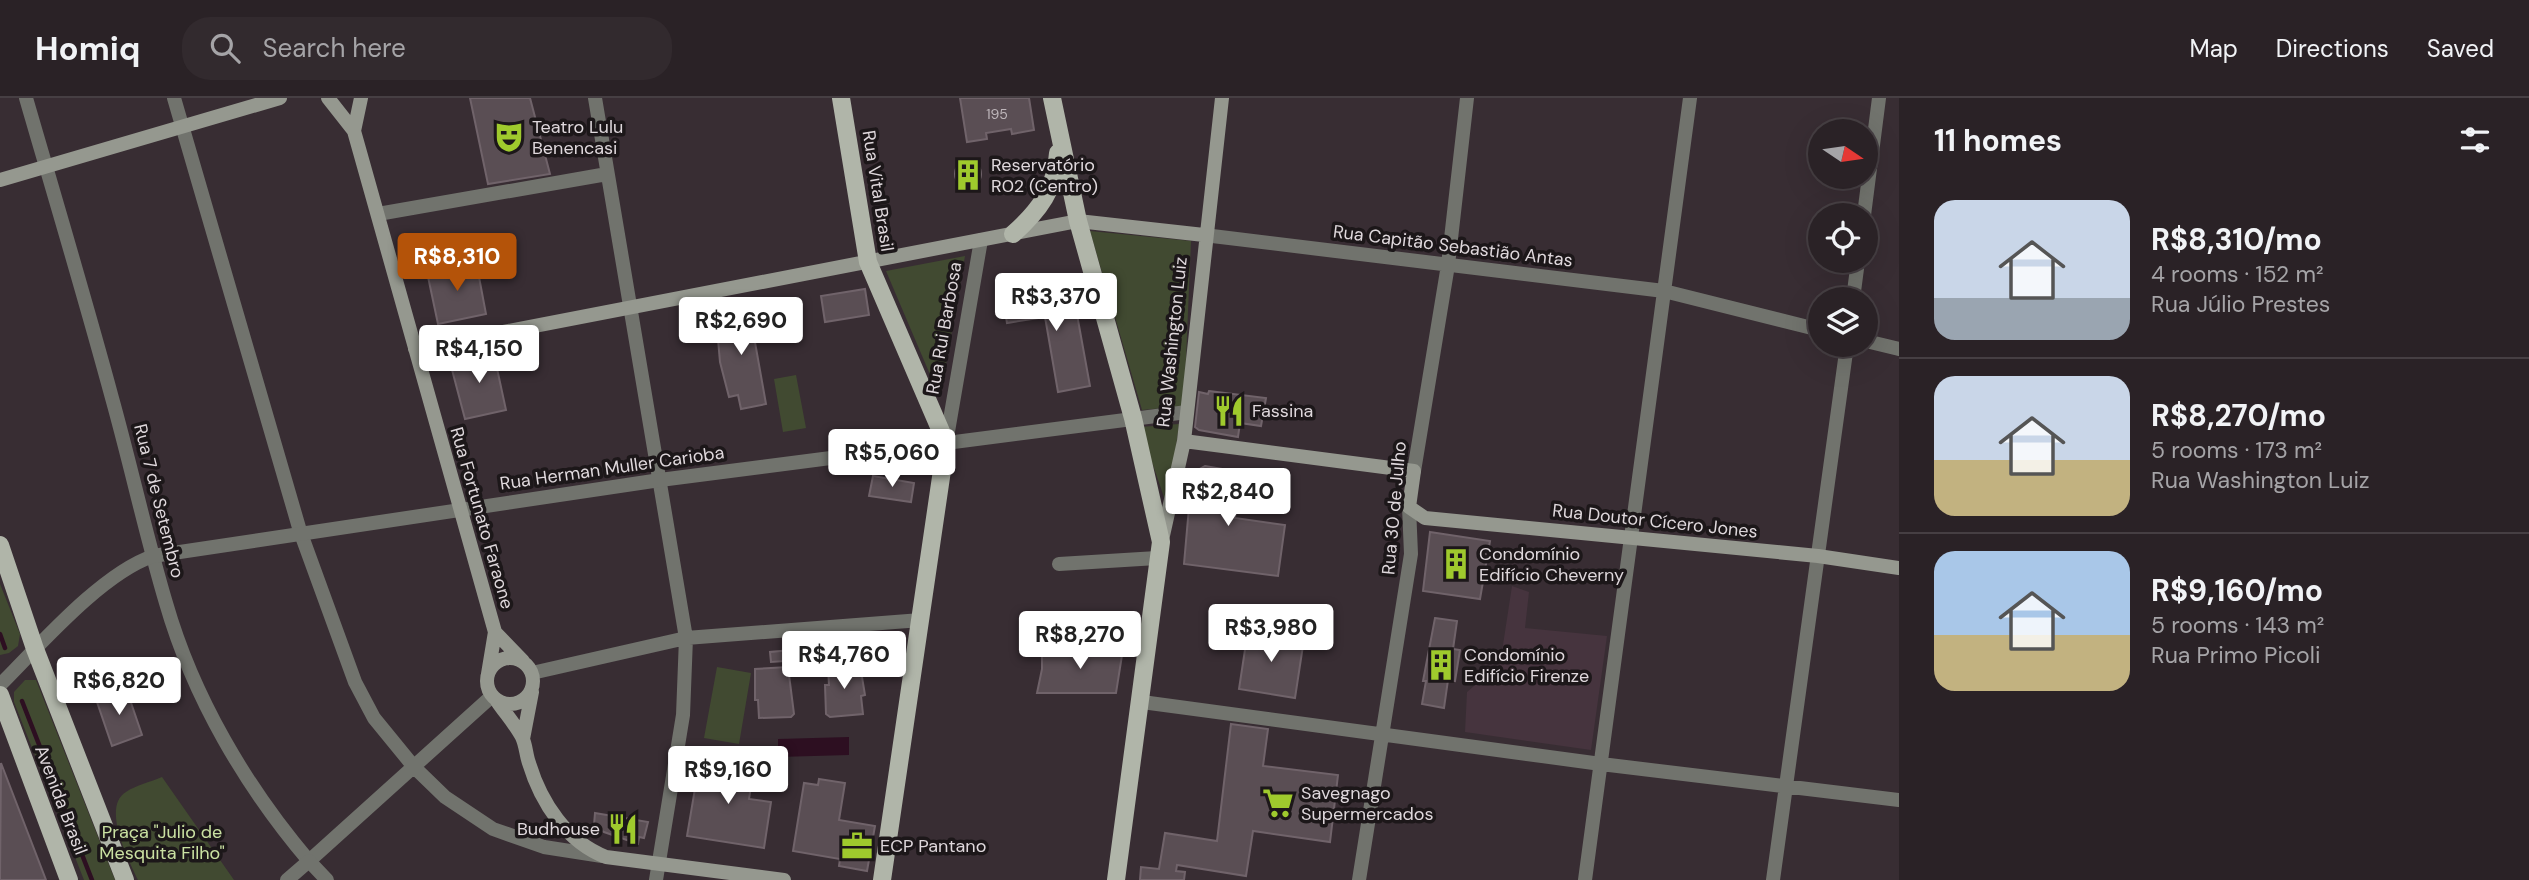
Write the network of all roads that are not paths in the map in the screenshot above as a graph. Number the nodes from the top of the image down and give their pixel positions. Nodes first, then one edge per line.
1 (26, 98) edge
2 (174, 98) edge
3 (280, 98) edge
4 (328, 98) edge
5 (355, 98) edge
6 (361, 98) edge
7 (594, 98) edge
8 (841, 98) edge
9 (1052, 98) edge
10 (1222, 98) edge
11 (1467, 98) edge
12 (1690, 98) edge
13 (1879, 98) edge
14 (183, 128) junction
15 (354, 131) junction
16 (1059, 139) junction
17 (46, 167) junction
18 (607, 174) junction
19 (0, 180) edge
20 (1866, 203) edge
21 (378, 214) junction
22 (1078, 221) junction
23 (1013, 234) junction
24 (1204, 235) junction
25 (981, 240) junction
26 (867, 262) junction
27 (1448, 265) junction
28 (1664, 291) junction
29 (631, 308) junction
30 (1808, 327) edge
31 (1878, 344) edge
32 (415, 349) junction
33 (1899, 349) edge
34 (1845, 357) edge
35 (1187, 412) junction
36 (1133, 418) junction
37 (1184, 441) junction
38 (946, 443) junction
39 (1414, 471) junction
40 (660, 480) junction
41 (1409, 507) junction
42 (460, 509) junction
43 (300, 531) junction
44 (1633, 537) junction
45 (0, 545) edge
46 (1159, 550) junction
47 (153, 556) junction
48 (1818, 556) junction
49 (1059, 564) dead end
50 (1899, 568) edge
51 (921, 620) junction
52 (495, 632) junction
53 (686, 638) junction
54 (35, 649) junction
55 (488, 674) junction
56 (531, 676) junction
57 (0, 685) edge
58 (0, 695) edge
59 (495, 698) junction
60 (1142, 702) junction
61 (1384, 733) junction
62 (523, 739) junction
63 (1601, 764) junction
64 (414, 767) junction
65 (1787, 785) junction
66 (1899, 800) edge
67 (606, 857) junction
68 (309, 861) junction
69 (658, 862) junction
70 (69, 880) edge
71 (125, 880) edge
72 (287, 880) edge
73 (327, 880) edge
74 (656, 880) edge
75 (784, 880) edge
76 (882, 880) edge
77 (1116, 880) edge
78 (1359, 880) edge
79 (1585, 880) edge
80 (1773, 880) edge

1 - 17 street, Rua 7 de Setembro
2 - 14 street
3 - 14 main road
4 - 5 main road
4 - 15 main road, Rua Fortunato Faraone
6 - 15 main road, Rua Fortunato Faraone
7 - 18 street
8 - 26 main road, Rua Vital Brasil
9 - 16 main road
10 - 24 main road, Rua Washington Luiz
11 - 27 street, Rua 30 de Julho
12 - 28 street
13 - 20 street
14 - 17 main road
14 - 43 street
15 - 21 main road, Rua Fortunato Faraone
16 - 22 main road
16 - 23 main road
17 - 19 main road
17 - 47 street, Rua 7 de Setembro
18 - 21 street
18 - 29 street
21 - 32 main road, Rua Fortunato Faraone
22 - 23 main road, Rua Capitão Sebastião Antas
22 - 24 main road, Rua Capitão Sebastião Antas
22 - 36 main road
23 - 25 main road, Rua Capitão Sebastião Antas
24 - 27 street, Rua Capitão Sebastião Antas
24 - 35 main road, Rua Washington Luiz
25 - 26 main road, Rua Capitão Sebastião Antas
25 - 38 street, Rua Rui Barbosa
26 - 29 main road, Rua Capitão Sebastião Antas
26 - 38 main road, Rua Vital Brasil
27 - 28 street, Rua Capitão Sebastião Antas
27 - 39 street, Rua 30 de Julho
28 - 30 street, Rua Capitão Sebastião Antas
28 - 44 street
29 - 32 main road, Rua Capitão Sebastião Antas
29 - 40 street
31 - 33 street
32 - 42 main road, Rua Fortunato Faraone
34 - 48 street
35 - 36 street, Rua Herman Muller Carioba
35 - 37 main road, Rua Washington Luiz
36 - 38 street, Rua Herman Muller Carioba
36 - 46 main road
37 - 39 main road
37 - 46 main road, Rua Washington Luiz
38 - 40 street, Rua Herman Muller Carioba
38 - 51 main road, Rua Rui Barbosa
39 - 41 main road, Rua 30 de Julho
40 - 42 street, Rua Herman Muller Carioba
40 - 53 street
41 - 44 main road, Rua Doutor Cícero Jones
41 - 61 street, Rua 30 de Julho
42 - 43 street, Rua Herman Muller Carioba
42 - 52 main road, Rua Fortunato Faraone
43 - 47 street, Rua Herman Muller Carioba
43 - 64 street
44 - 48 main road, Rua Doutor Cícero Jones
44 - 63 street
45 - 54 main road, Avenida Brasil
46 - 49 street
46 - 60 main road, Rua Washington Luiz
47 - 54 street, Rua Herman Muller Carioba
47 - 68 street, Rua 7 de Setembro
48 - 50 main road, Rua Doutor Cícero Jones
48 - 65 street
51 - 53 street
51 - 76 main road, Rua Rui Barbosa
52 - 55 main road
52 - 56 main road
53 - 56 street
53 - 69 street
54 - 57 street, Rua Herman Muller Carioba
54 - 71 main road, Avenida Brasil
55 - 56 main road
55 - 59 main road
56 - 59 main road
56 - 62 main road
58 - 70 main road, Avenida Brasil
59 - 62 main road
59 - 64 street
60 - 61 street
60 - 77 main road, Rua Washington Luiz
61 - 63 street
61 - 78 street, Rua 30 de Julho
62 - 67 main road
63 - 65 street
63 - 79 street
64 - 67 street
64 - 68 street
65 - 66 street
65 - 80 street
67 - 69 main road
68 - 72 street
68 - 73 street, Rua 7 de Setembro
69 - 74 street
69 - 75 main road

